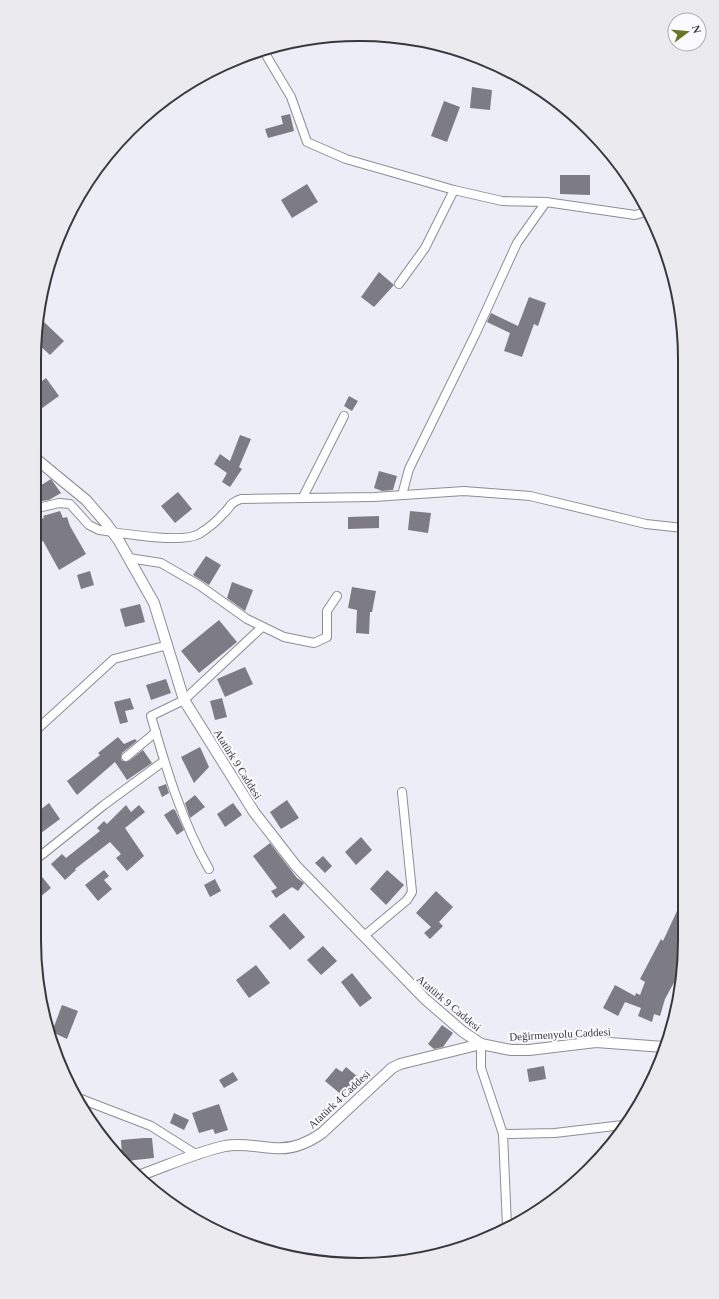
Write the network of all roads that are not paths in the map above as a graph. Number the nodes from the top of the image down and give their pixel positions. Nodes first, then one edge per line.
1 (266, 55) edge
2 (454, 190) junction
3 (546, 202) junction
4 (642, 213) edge
5 (399, 284) dead end
6 (344, 416) dead end
7 (41, 464) edge
8 (402, 495) junction
9 (303, 497) junction
10 (41, 507) edge
11 (678, 527) edge
12 (113, 532) junction
13 (129, 558) junction
14 (338, 596) dead end
15 (262, 627) junction
16 (168, 644) junction
17 (184, 700) junction
18 (41, 726) edge
19 (156, 732) junction
20 (126, 757) dead end
21 (164, 761) junction
22 (402, 792) dead end
23 (41, 855) edge
24 (209, 869) dead end
25 (364, 936) junction
26 (481, 1044) junction
27 (659, 1047) edge
28 (85, 1101) edge
29 (617, 1126) edge
30 (503, 1134) junction
31 (197, 1155) junction
32 (144, 1174) edge
33 (507, 1221) edge

1 - 2 street
2 - 3 street
2 - 5 street
3 - 4 street
3 - 8 street
6 - 9 street
7 - 12 street, Atatürk 9 Caddesi
8 - 9 street
8 - 11 street
9 - 12 street
10 - 12 street
12 - 13 street, Atatürk 9 Caddesi
13 - 15 street
13 - 16 street, Atatürk 9 Caddesi
14 - 15 street
15 - 17 street
16 - 17 street, Atatürk 9 Caddesi
16 - 18 street
17 - 19 street
17 - 25 street, Atatürk 9 Caddesi
19 - 20 street
19 - 21 street
21 - 23 street
21 - 24 street
22 - 25 street
25 - 26 street, Atatürk 9 Caddesi
26 - 27 street, Değirmenyolu Caddesi
26 - 30 street
26 - 31 street, Atatürk 4 Caddesi
28 - 31 street
29 - 30 street
30 - 33 street
31 - 32 street, Atatürk 4 Caddesi

